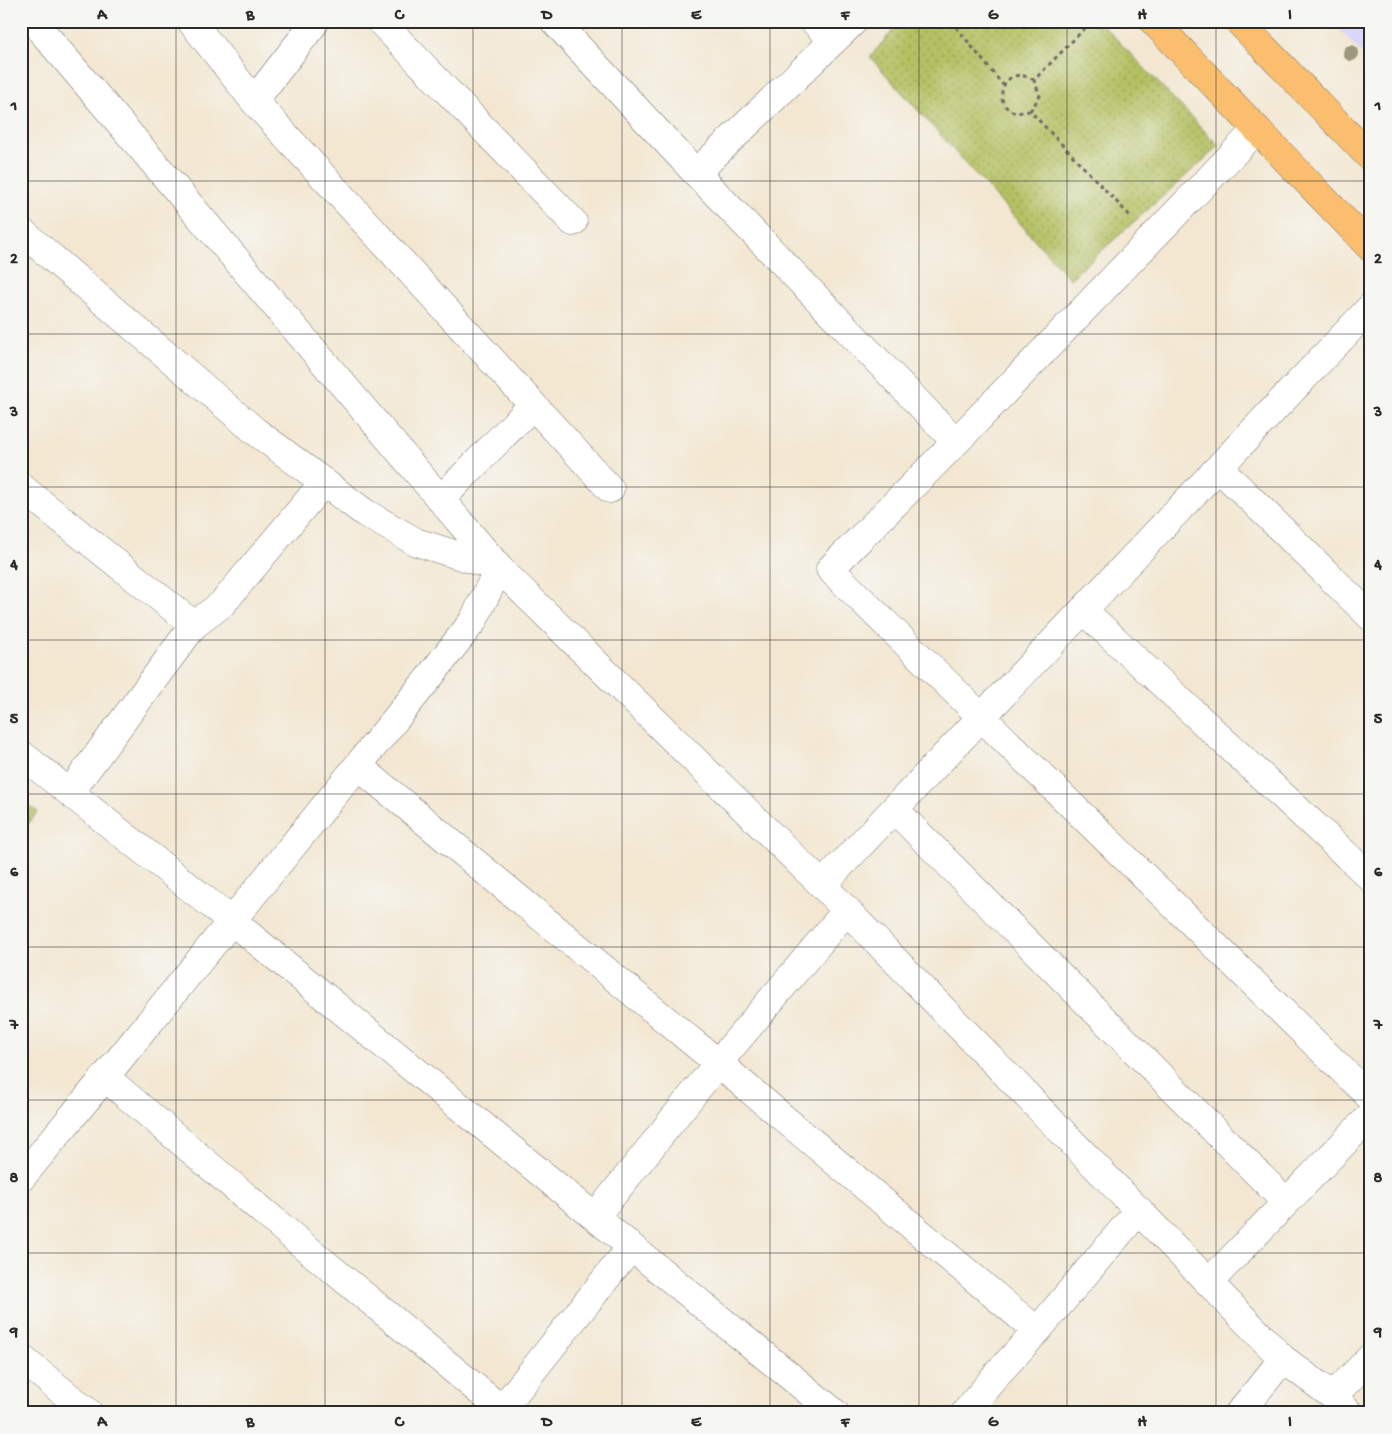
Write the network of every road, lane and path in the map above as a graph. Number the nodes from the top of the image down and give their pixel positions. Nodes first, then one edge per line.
1 (33, 21) edge
2 (191, 21) edge
3 (316, 21) edge
4 (380, 21) edge
5 (554, 21) edge
6 (814, 21) edge
7 (854, 21) edge
8 (951, 21) edge
9 (1153, 21) edge
10 (1238, 21) edge
11 (1088, 25) dead end
12 (833, 41) junction
13 (1034, 80) junction
14 (1003, 85) junction
15 (254, 100) junction
16 (1030, 111) junction
17 (1257, 129) junction
18 (1371, 158) edge
19 (696, 173) junction
20 (573, 222) dead end
21 (21, 231) edge
22 (1151, 238) junction
23 (1371, 248) edge
24 (1371, 307) edge
25 (533, 404) junction
26 (956, 442) junction
27 (1219, 468) junction
28 (324, 482) junction
29 (21, 487) edge
30 (610, 489) dead end
31 (441, 499) junction
32 (499, 568) junction
33 (1083, 610) junction
34 (1371, 617) edge
35 (194, 625) junction
36 (982, 717) junction
37 (21, 754) edge
38 (358, 766) junction
39 (70, 792) junction
40 (894, 809) junction
41 (1371, 878) edge
42 (822, 885) junction
43 (847, 910) junction
44 (232, 921) junction
45 (718, 1063) junction
46 (106, 1077) junction
47 (1371, 1098) edge
48 (1371, 1115) edge
49 (21, 1178) edge
50 (1286, 1202) junction
51 (1139, 1210) junction
52 (595, 1217) junction
53 (631, 1247) junction
54 (1209, 1282) junction
55 (1037, 1331) junction
56 (1371, 1357) edge
57 (21, 1358) edge
58 (1283, 1359) junction
59 (1341, 1404) edge
60 (494, 1408) edge
61 (89, 1413) edge
62 (835, 1413) edge
63 (965, 1413) edge
64 (1239, 1413) edge

1 - 31 street
2 - 15 street
3 - 15 street
4 - 20 street
5 - 19 street
6 - 12 street
7 - 12 street
8 - 14 path
9 - 17 main road
10 - 18 main road
11 - 13 path
12 - 19 street
13 - 14 path
13 - 16 path
14 - 16 path
15 - 25 street
16 - 22 path
17 - 22 street
17 - 23 main road
19 - 26 street
21 - 28 street
22 - 26 street
24 - 27 street
25 - 30 street
25 - 31 street
26 - 36 street
27 - 33 street
27 - 34 street
28 - 32 street
28 - 35 street
29 - 35 street
31 - 32 street
32 - 38 street
32 - 42 street
33 - 36 street
33 - 41 street
35 - 39 street
36 - 40 street
36 - 47 street
37 - 39 street
38 - 44 street
38 - 45 street
39 - 44 street
40 - 42 street
40 - 50 street
42 - 43 street
43 - 45 street
43 - 51 street
44 - 46 street
44 - 52 street
45 - 52 street
45 - 55 street
46 - 49 street
46 - 60 street
48 - 50 street
50 - 54 street
51 - 54 street
51 - 55 street
52 - 53 street
53 - 60 street
53 - 62 street
54 - 58 street
55 - 63 street
56 - 59 street
57 - 61 street
58 - 59 street
58 - 64 street

